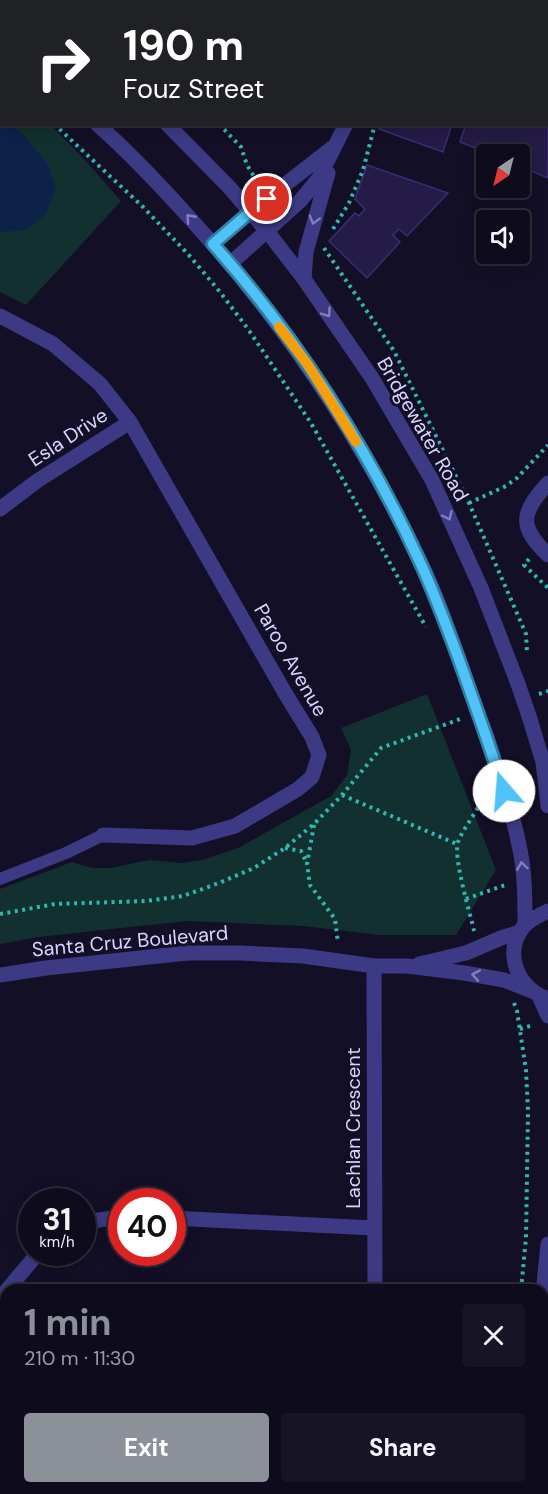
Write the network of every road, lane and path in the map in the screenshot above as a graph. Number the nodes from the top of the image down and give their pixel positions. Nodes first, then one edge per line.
1 (56, 126) edge
2 (99, 126) edge
3 (169, 126) edge
4 (221, 126) edge
5 (345, 126) edge
6 (374, 126) edge
7 (336, 144) junction
8 (267, 199) junction
9 (250, 212) junction
10 (332, 230) dead end
11 (267, 231) junction
12 (326, 239) dead end
13 (213, 244) junction
14 (231, 263) junction
15 (304, 279) junction
16 (0, 316) edge
17 (130, 422) junction
18 (548, 445) edge
19 (548, 483) edge
20 (469, 503) junction
21 (0, 509) edge
22 (548, 555) edge
23 (430, 637) dead end
24 (527, 654) dead end
25 (548, 691) edge
26 (530, 697) dead end
27 (465, 717) dead end
28 (545, 762) edge
29 (483, 783) dead end
30 (342, 795) junction
31 (548, 806) edge
32 (314, 824) junction
33 (103, 835) joint
34 (457, 844) junction
35 (285, 848) junction
36 (307, 864) junction
37 (0, 879) edge
38 (548, 911) edge
39 (0, 914) edge
40 (523, 928) junction
41 (478, 948) junction
42 (335, 962) junction
43 (374, 966) junction
44 (408, 966) junction
45 (0, 975) edge
46 (511, 996) dead end
47 (540, 996) edge
48 (548, 1016) edge
49 (186, 1219) edge
50 (374, 1228) junction
51 (548, 1244) edge
52 (27, 1266) edge
53 (12, 1284) edge
54 (375, 1284) edge
55 (522, 1284) edge
56 (544, 1284) edge

1 - 23 path
13 -> 2 street
3 - 9 street, Bridgewater Road
4 - 8 path
5 - 7 street
6 - 10 path
7 - 8 street
7 - 11 street
7 -> 15 street
8 - 9 street
9 - 11 street, Bridgewater Road
9 - 13 street
11 - 14 street
11 - 15 street, Bridgewater Road
12 - 20 path
13 - 14 street
40 -> 14 street, bridge
15 -> 28 street, Bridgewater Road, bridge
16 - 17 street, Paroo Avenue
17 - 21 street, Esla Drive
17 - 33 street, Paroo Avenue
18 - 20 path
19 - 22 street
20 - 24 path
25 - 26 path
27 - 30 path
28 - 31 street, Bridgewater Road
29 - 34 path
30 - 32 path
30 - 34 path
32 - 35 path
32 - 36 path
33 - 37 lane, Paroo Avenue
34 - 41 path
35 - 36 path
35 - 39 path
36 - 42 path
38 - 40 street, Santa Cruz Boulevard
40 - 41 street, Santa Cruz Boulevard
40 - 47 street
41 - 44 street, Santa Cruz Boulevard
42 - 43 street, Santa Cruz Boulevard
42 - 45 street, Santa Cruz Boulevard
43 - 44 street, Santa Cruz Boulevard
43 - 50 street, Lachlan Crescent
47 -> 44 street, Santa Cruz Boulevard
46 - 55 path
47 - 48 street
49 - 50 street
50 - 54 street, Lachlan Crescent
51 - 56 street
52 - 53 street

